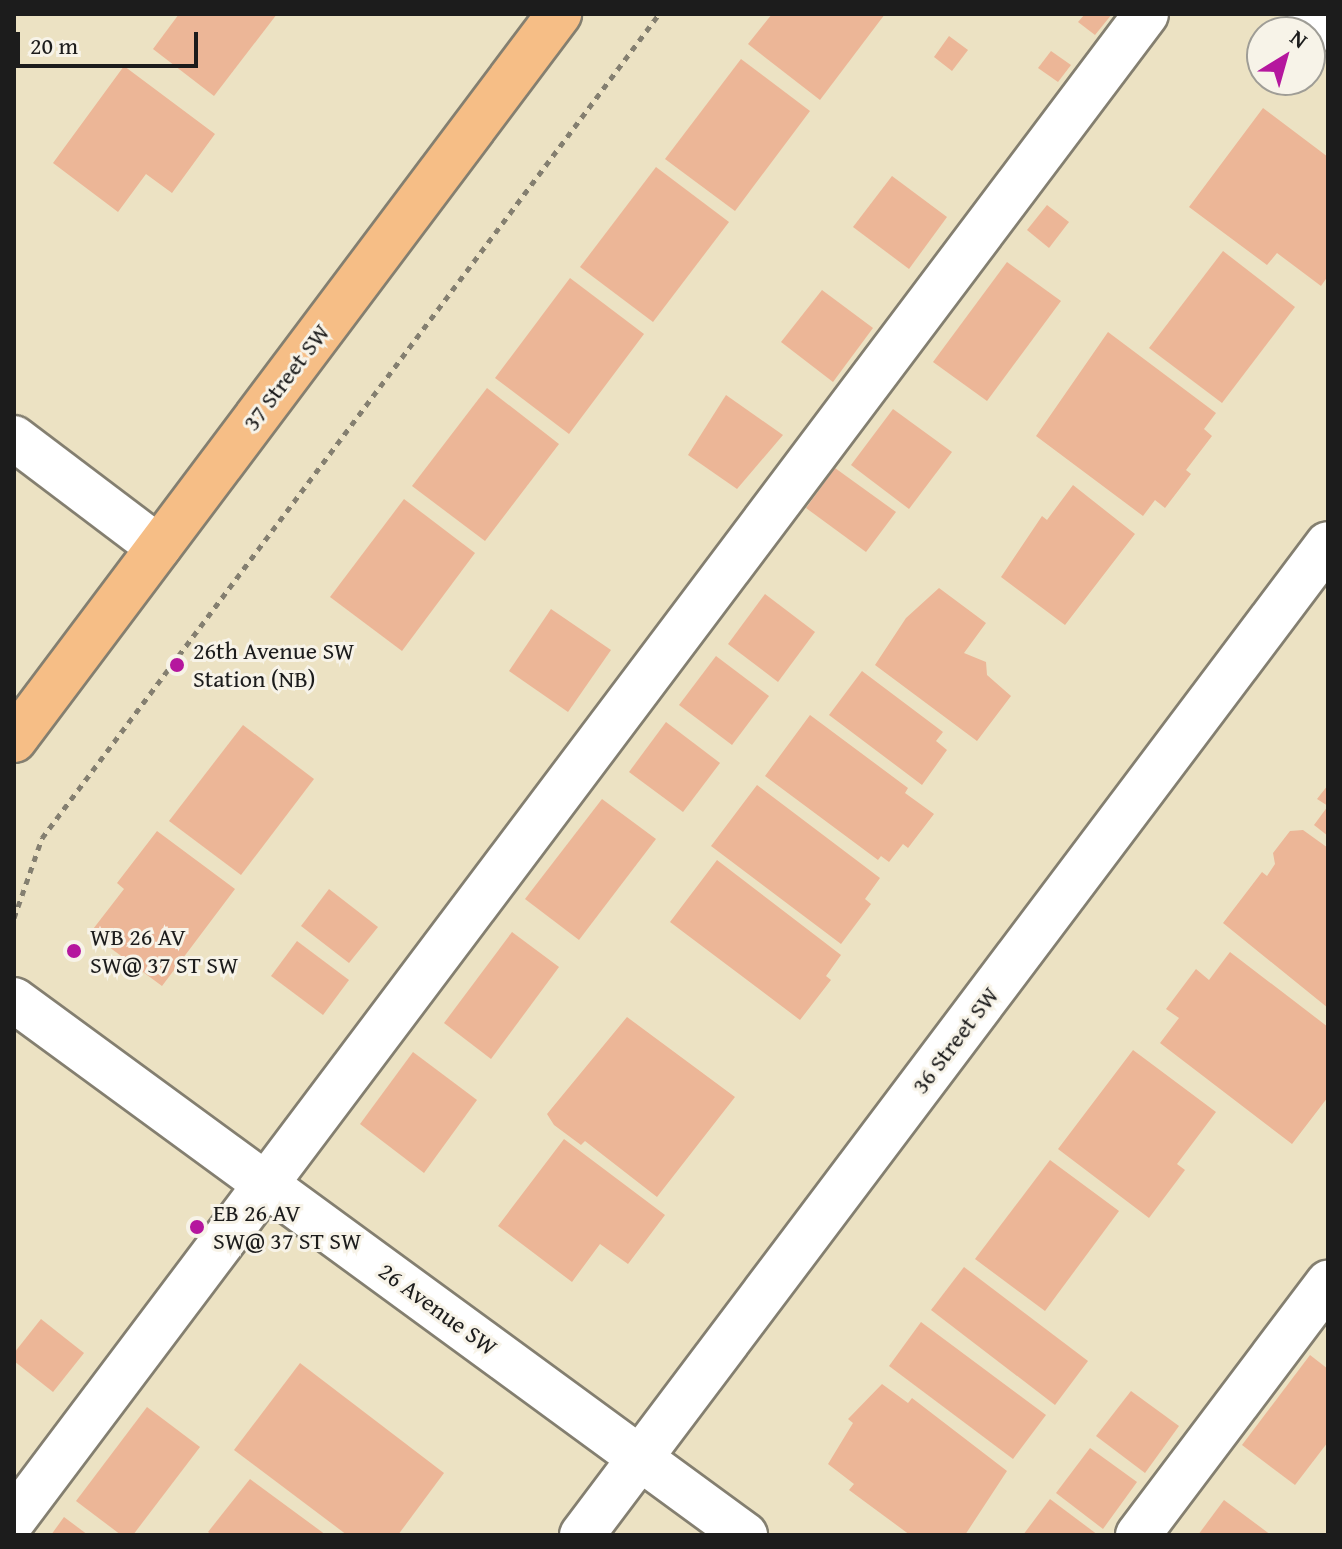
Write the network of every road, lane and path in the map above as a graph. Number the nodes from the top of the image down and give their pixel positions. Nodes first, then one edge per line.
1 (559, 14) edge
2 (659, 14) edge
3 (1146, 14) edge
4 (1310, 14) edge
5 (1328, 28) edge
6 (14, 438) edge
7 (1328, 544) edge
8 (158, 547) junction
9 (14, 740) edge
10 (14, 918) edge
11 (14, 1000) edge
12 (264, 1183) junction
13 (1328, 1283) edge
14 (642, 1456) junction
15 (14, 1519) edge
16 (582, 1535) edge
17 (745, 1535) edge
18 (1138, 1535) edge

1 - 8 main road, 37 Street SW
2 - 10 path
3 - 12 street
4 - 5 street
6 - 8 street
7 - 14 street, 36 Street SW
8 - 9 main road, 37 Street SW
11 - 12 street, 26 Avenue SW
12 - 14 street, 26 Avenue SW
12 - 15 street
13 - 18 street
14 - 16 street, 36 Street SW
14 - 17 street, 26 Avenue SW

